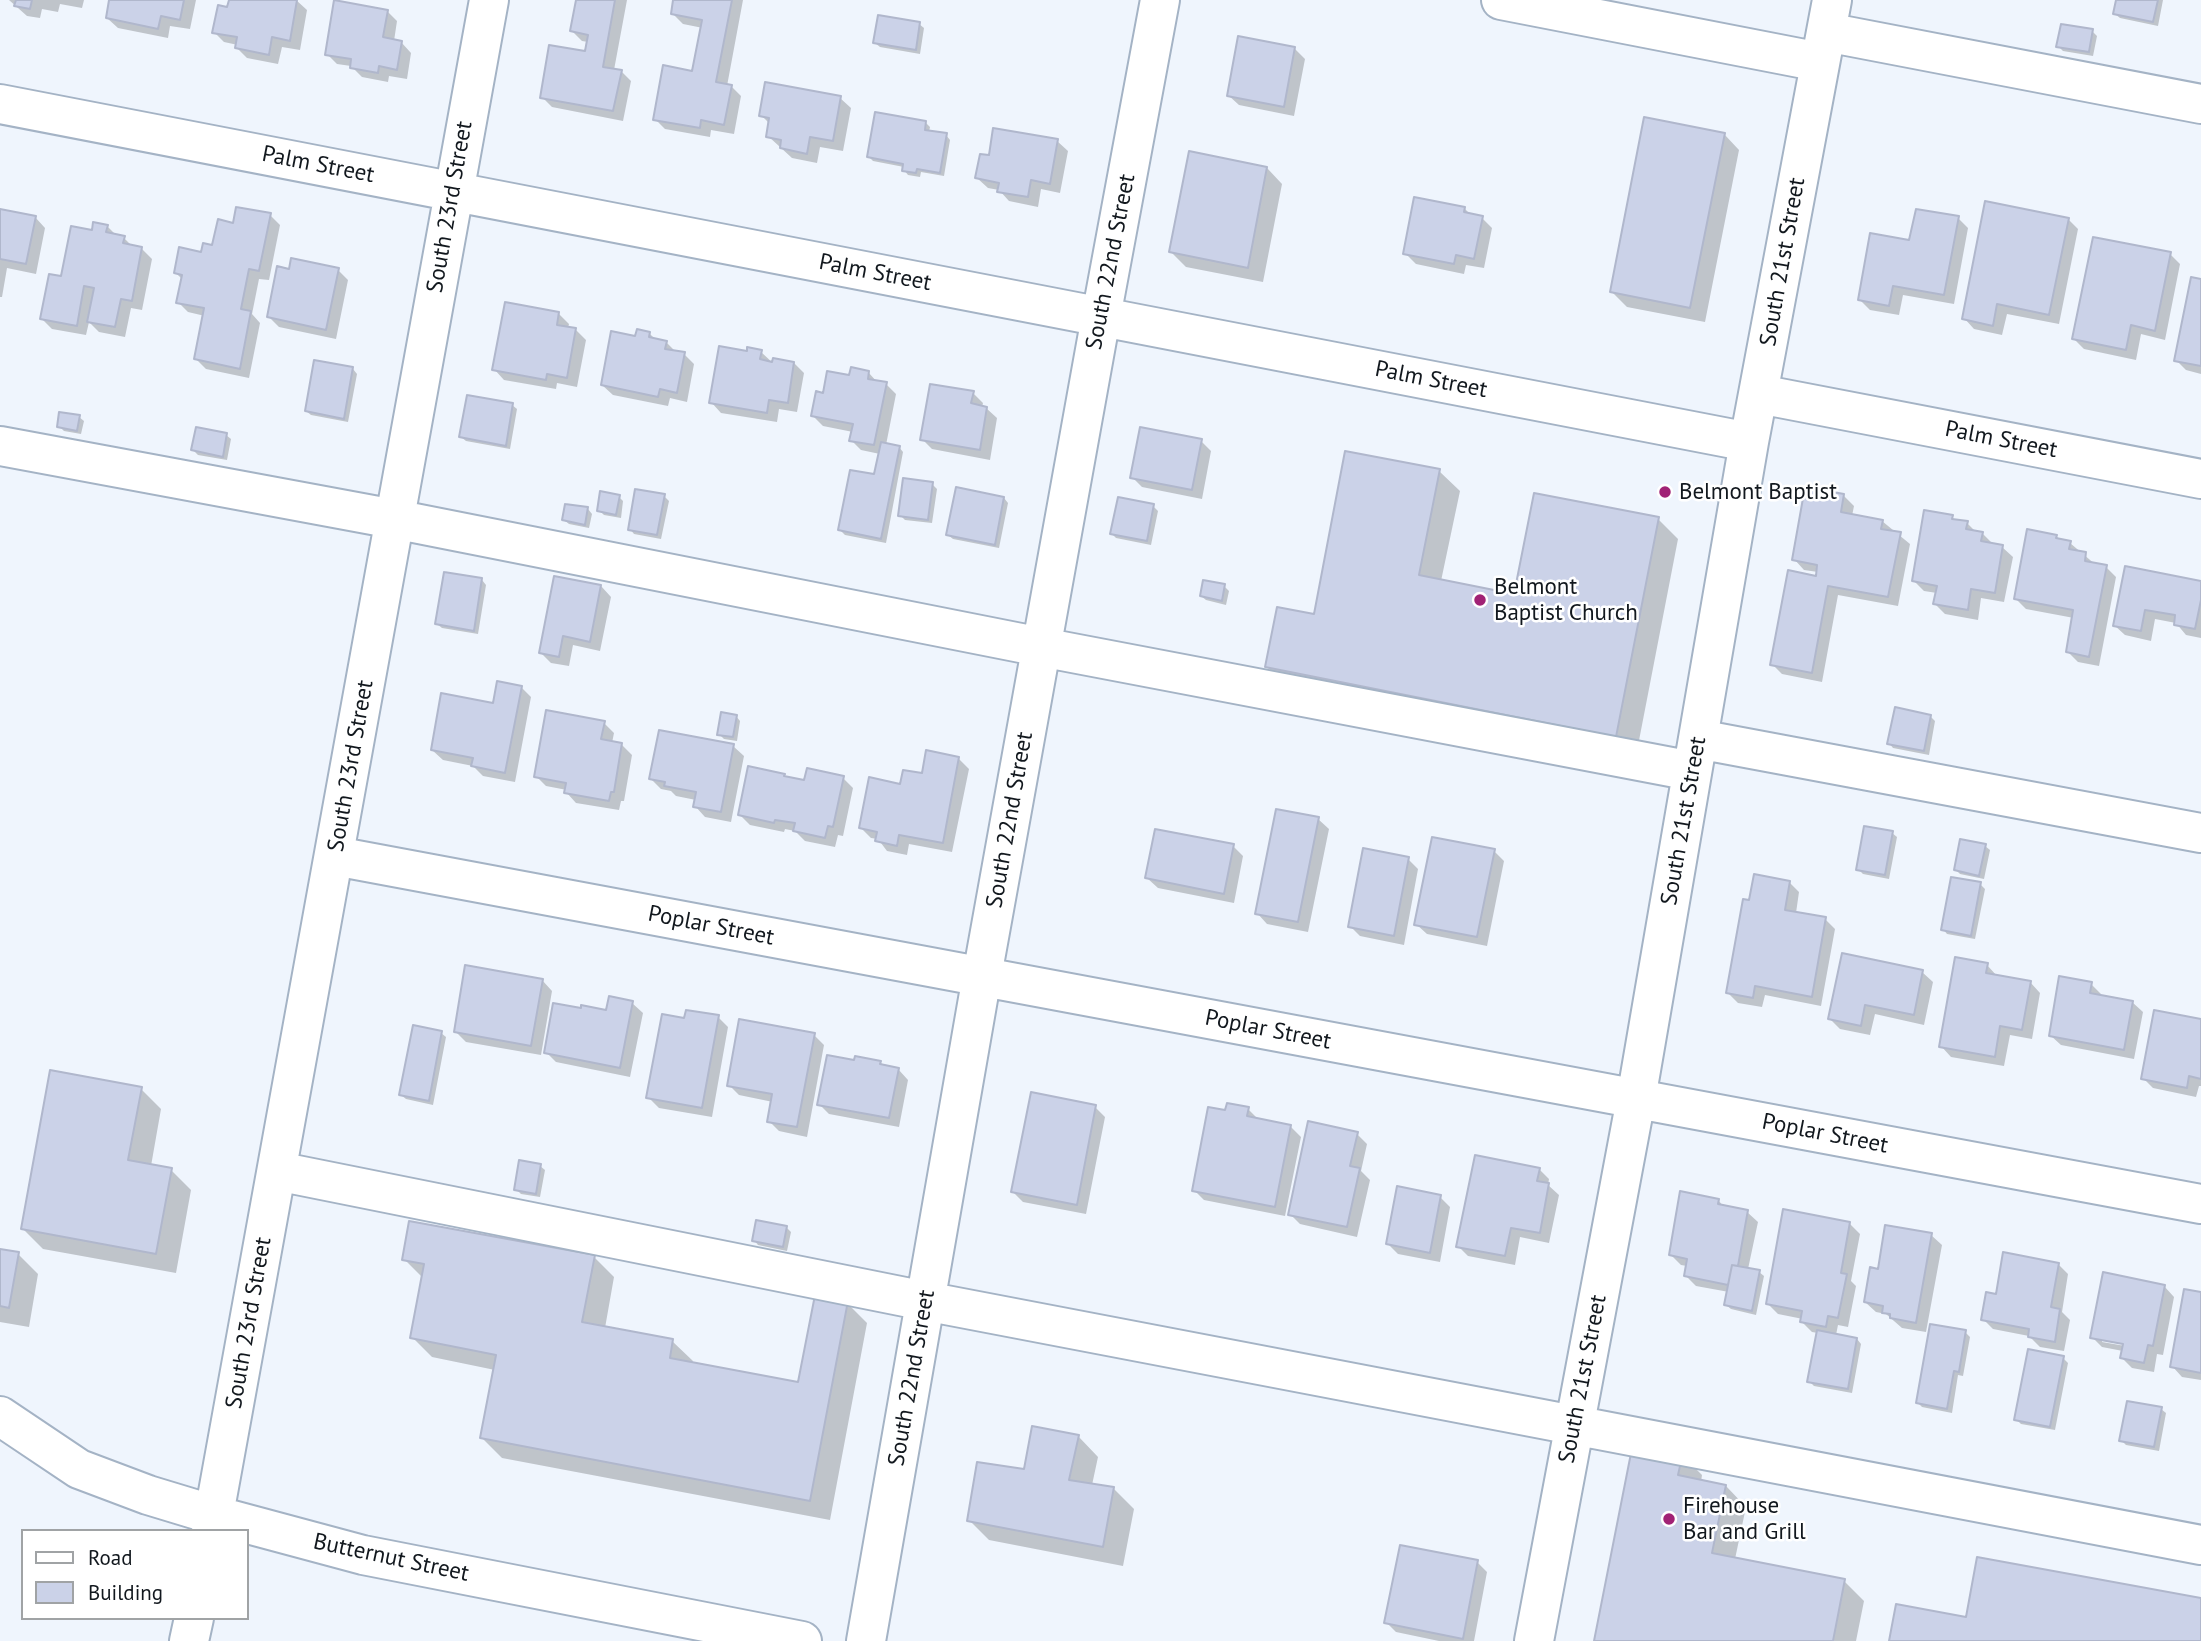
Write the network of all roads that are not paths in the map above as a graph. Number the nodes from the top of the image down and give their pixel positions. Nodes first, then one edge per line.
1 (489, 0) edge
2 (1160, 0) edge
3 (1501, 0) edge
4 (1826, 31) edge
5 (0, 104) edge
6 (2201, 104) edge
7 (453, 191) junction
8 (1101, 317) junction
9 (1759, 394) junction
10 (1749, 442) junction
11 (0, 446) edge
12 (2201, 479) edge
13 (394, 519) junction
14 (1041, 647) junction
15 (1695, 755) junction
16 (2201, 833) edge
17 (335, 856) junction
18 (982, 976) junction
19 (1636, 1099) junction
20 (277, 1171) junction
21 (2201, 1204) edge
22 (925, 1301) junction
23 (0, 1416) edge
24 (1575, 1425) junction
25 (0, 1444) edge
26 (79, 1469) junction
27 (213, 1523) edge
28 (241, 1529) edge
29 (248, 1530) edge
30 (2201, 1545) edge
31 (194, 1620) edge
32 (189, 1641) edge
33 (802, 1641) edge
34 (866, 1641) edge
35 (1534, 1641) edge

1 - 7 street, South 23rd Street
2 - 8 street, South 22nd Street
3 - 4 street
4 - 6 street
4 - 9 street, South 21st Street
5 - 7 street, Palm Street
7 - 8 street, Palm Street
7 - 13 street, South 23rd Street
8 - 10 street, Palm Street
8 - 14 street, South 22nd Street
9 - 10 street, South 21st Street
9 - 12 street, Palm Street
10 - 15 street, South 21st Street
11 - 13 street
13 - 14 street
13 - 17 street, South 23rd Street
14 - 15 street
14 - 18 street, South 22nd Street
15 - 16 street
15 - 19 street, South 21st Street
17 - 18 street, Poplar Street
17 - 20 street, South 23rd Street
18 - 19 street, Poplar Street
18 - 22 street, South 22nd Street
19 - 21 street, Poplar Street
19 - 24 street, South 21st Street
20 - 22 street
20 - 27 street, South 23rd Street
22 - 24 street
22 - 34 street, South 22nd Street
23 - 26 street, Butternut Street
24 - 30 street
24 - 35 street, South 21st Street
25 - 26 street
26 - 27 street, Butternut Street
27 - 28 street, Butternut Street
29 - 33 street, Butternut Street
31 - 32 street

